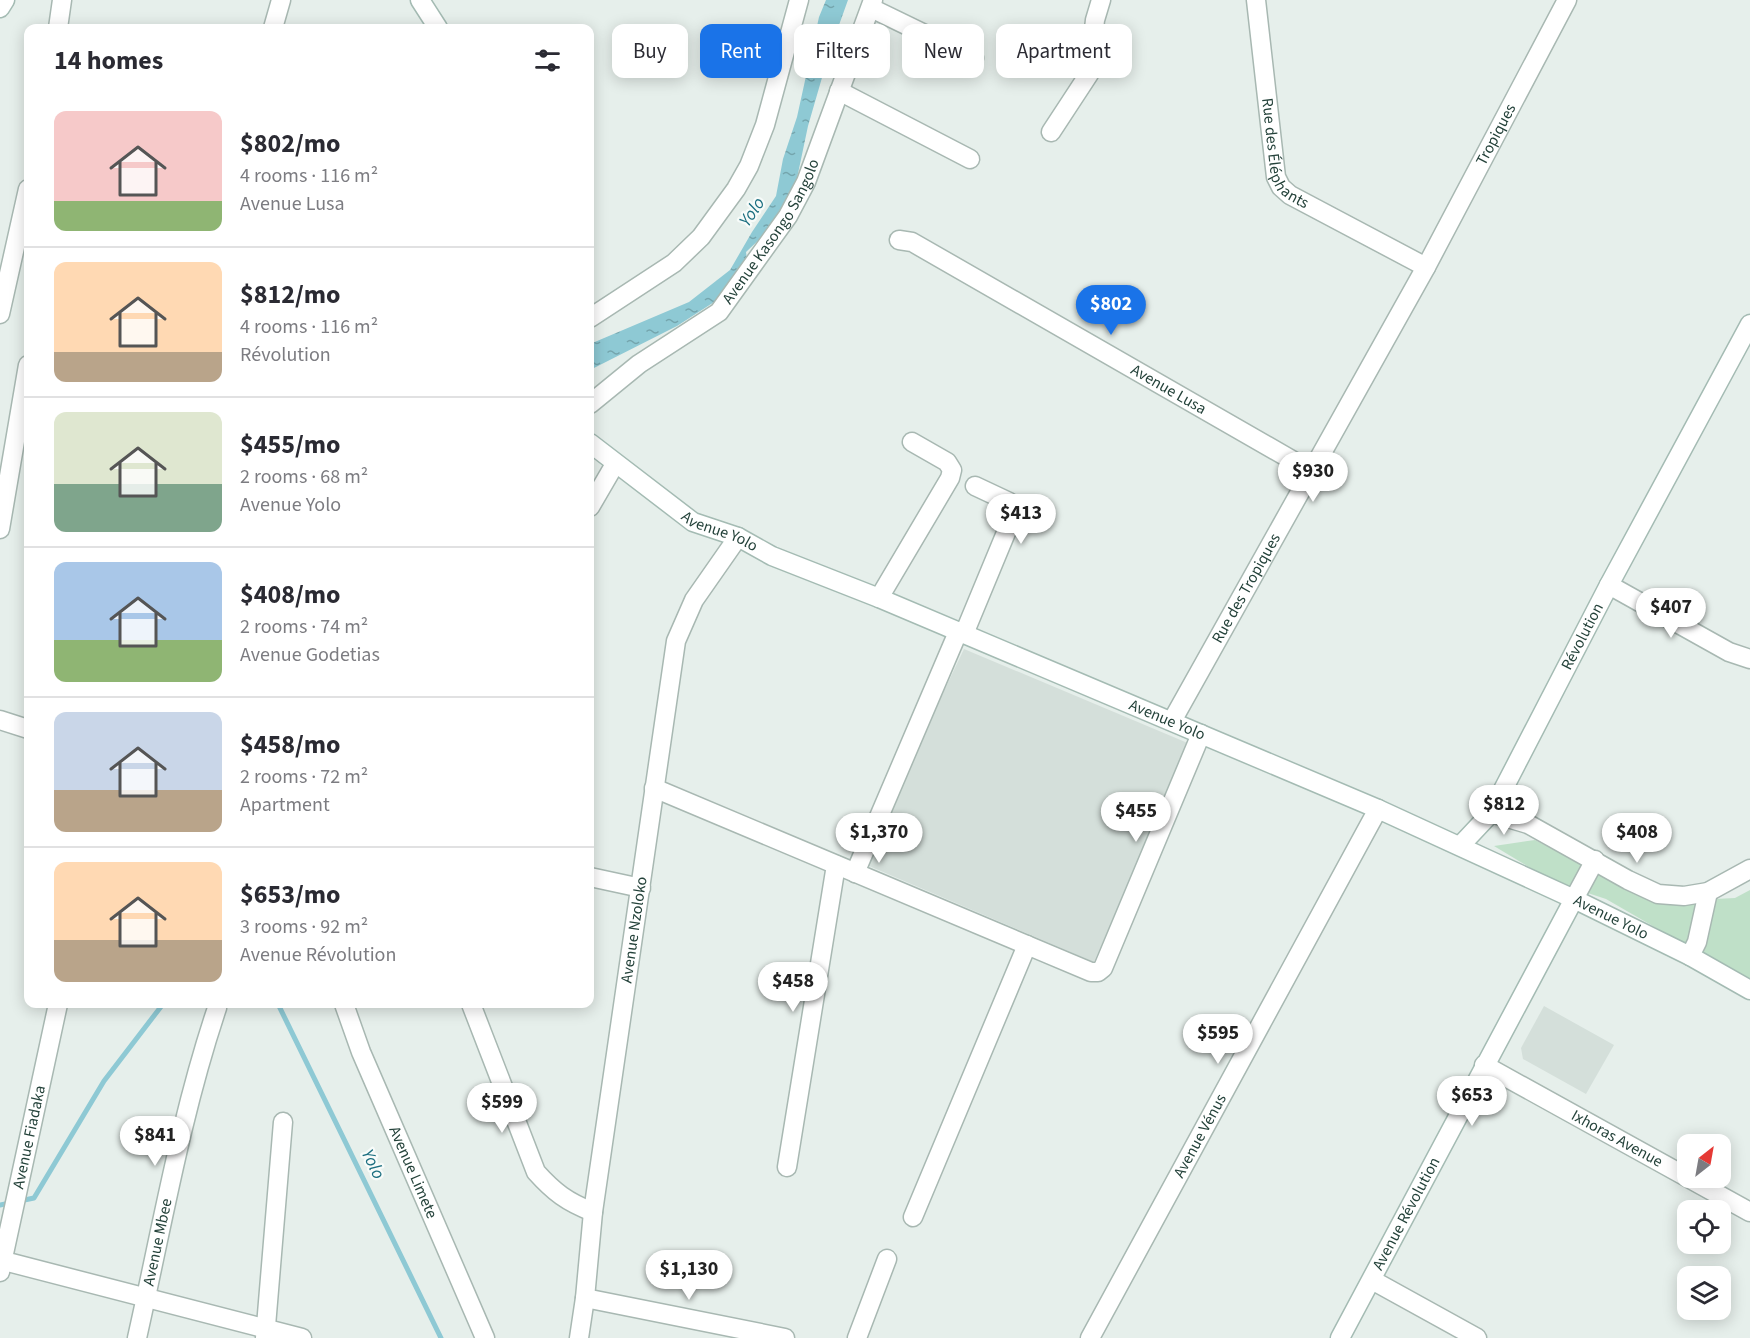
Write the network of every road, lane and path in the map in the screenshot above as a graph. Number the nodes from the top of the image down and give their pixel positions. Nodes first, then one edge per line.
1 (5, 0) edge
2 (62, 0) edge
3 (281, 0) edge
4 (420, 0) edge
5 (800, 0) edge
6 (1101, 0) edge
7 (1256, 0) edge
8 (1568, 0) edge
9 (872, 4) edge
10 (0, 8) edge
11 (59, 24) edge
12 (274, 24) edge
13 (435, 24) edge
14 (910, 24) edge
15 (839, 91) junction
16 (1051, 132) dead end
17 (970, 159) dead end
18 (24, 207) edge
19 (899, 240) dead end
20 (1426, 267) junction
21 (0, 314) edge
22 (594, 315) edge
23 (1749, 327) edge
24 (24, 388) edge
25 (594, 401) edge
26 (912, 442) dead end
27 (594, 446) edge
28 (615, 464) junction
29 (1311, 471) junction
30 (975, 486) dead end
31 (594, 500) edge
32 (0, 529) edge
33 (738, 537) junction
34 (1609, 585) junction
35 (879, 598) junction
36 (961, 633) junction
37 (1750, 659) edge
38 (0, 720) edge
39 (1172, 722) junction
40 (24, 728) edge
41 (1201, 734) junction
42 (654, 788) junction
43 (1378, 809) junction
44 (1491, 813) junction
45 (1460, 846) junction
46 (1595, 861) junction
47 (836, 865) junction
48 (1750, 869) edge
49 (855, 873) junction
50 (594, 879) edge
51 (641, 888) junction
52 (1708, 892) junction
53 (1574, 899) junction
54 (1027, 945) junction
55 (1690, 956) junction
56 (1750, 990) edge
57 (57, 1008) edge
58 (217, 1008) dead end
59 (345, 1008) edge
60 (473, 1008) edge
61 (1484, 1065) junction
62 (283, 1122) dead end
63 (787, 1167) dead end
64 (593, 1212) junction
65 (1750, 1212) edge
66 (913, 1217) dead end
67 (887, 1259) dead end
68 (1, 1264) edge
69 (1372, 1280) junction
70 (146, 1297) junction
71 (585, 1298) junction
72 (266, 1333) edge
73 (137, 1338) edge
74 (302, 1338) edge
75 (485, 1338) edge
76 (579, 1338) edge
77 (785, 1338) edge
78 (857, 1338) edge
79 (1090, 1338) edge
80 (1340, 1338) edge
81 (1477, 1338) edge

1 - 10 street
2 - 11 street
3 - 12 street
4 - 13 street
5 - 22 street
6 - 16 street
7 - 20 street, Rue des Éléphants
8 - 20 street, Tropiques
9 - 14 street
9 - 15 street, Avenue Kasongo Sangolo
15 - 17 street
15 - 25 street, Avenue Kasongo Sangolo
18 - 21 street
19 - 29 street, Avenue Lusa
20 - 29 street, Rue des Tropiques
23 - 34 street, Révolution
24 - 32 street
26 - 35 street
27 - 28 street, Avenue Yolo
28 - 31 street
28 - 33 street, Avenue Yolo
29 - 39 street, Rue des Tropiques
30 - 36 street
33 - 35 street, Avenue Yolo
33 - 42 street, Avenue Nzoloko
34 - 37 street
34 - 44 street, Révolution
35 - 36 street, Avenue Yolo
36 - 39 street, Avenue Yolo
36 - 49 street
38 - 40 street
39 - 41 street, Avenue Yolo
41 - 43 street, Avenue Yolo
41 - 54 street
42 - 47 street
42 - 51 street, Avenue Nzoloko
43 - 45 street, Avenue Yolo
43 - 79 street, Avenue Vénus
44 - 45 street, Révolution
44 - 46 street
45 - 53 street, Avenue Yolo
46 - 52 street
46 - 53 street, Avenue Révolution
47 - 49 street
47 - 63 street
48 - 52 street
49 - 54 street
50 - 51 street
51 - 64 street, Avenue Nzoloko
52 - 55 street
53 - 55 street, Avenue Yolo
53 - 61 street, Avenue Révolution
54 - 66 street
55 - 56 street, Avenue Yolo
57 - 68 street, Avenue Fiadaka
58 - 70 street, Avenue Mbee
59 - 75 street, Avenue Limete
60 - 64 street
61 - 65 street, Ixhoras Avenue
61 - 69 street, Avenue Révolution
62 - 72 street
64 - 71 street, Avenue Nzoloko
67 - 78 street
68 - 70 street
69 - 80 street, Avenue Révolution
69 - 81 street
70 - 72 street
70 - 73 street, Avenue Mbee
71 - 76 street, Avenue Nzoloko
71 - 77 street
72 - 74 street

